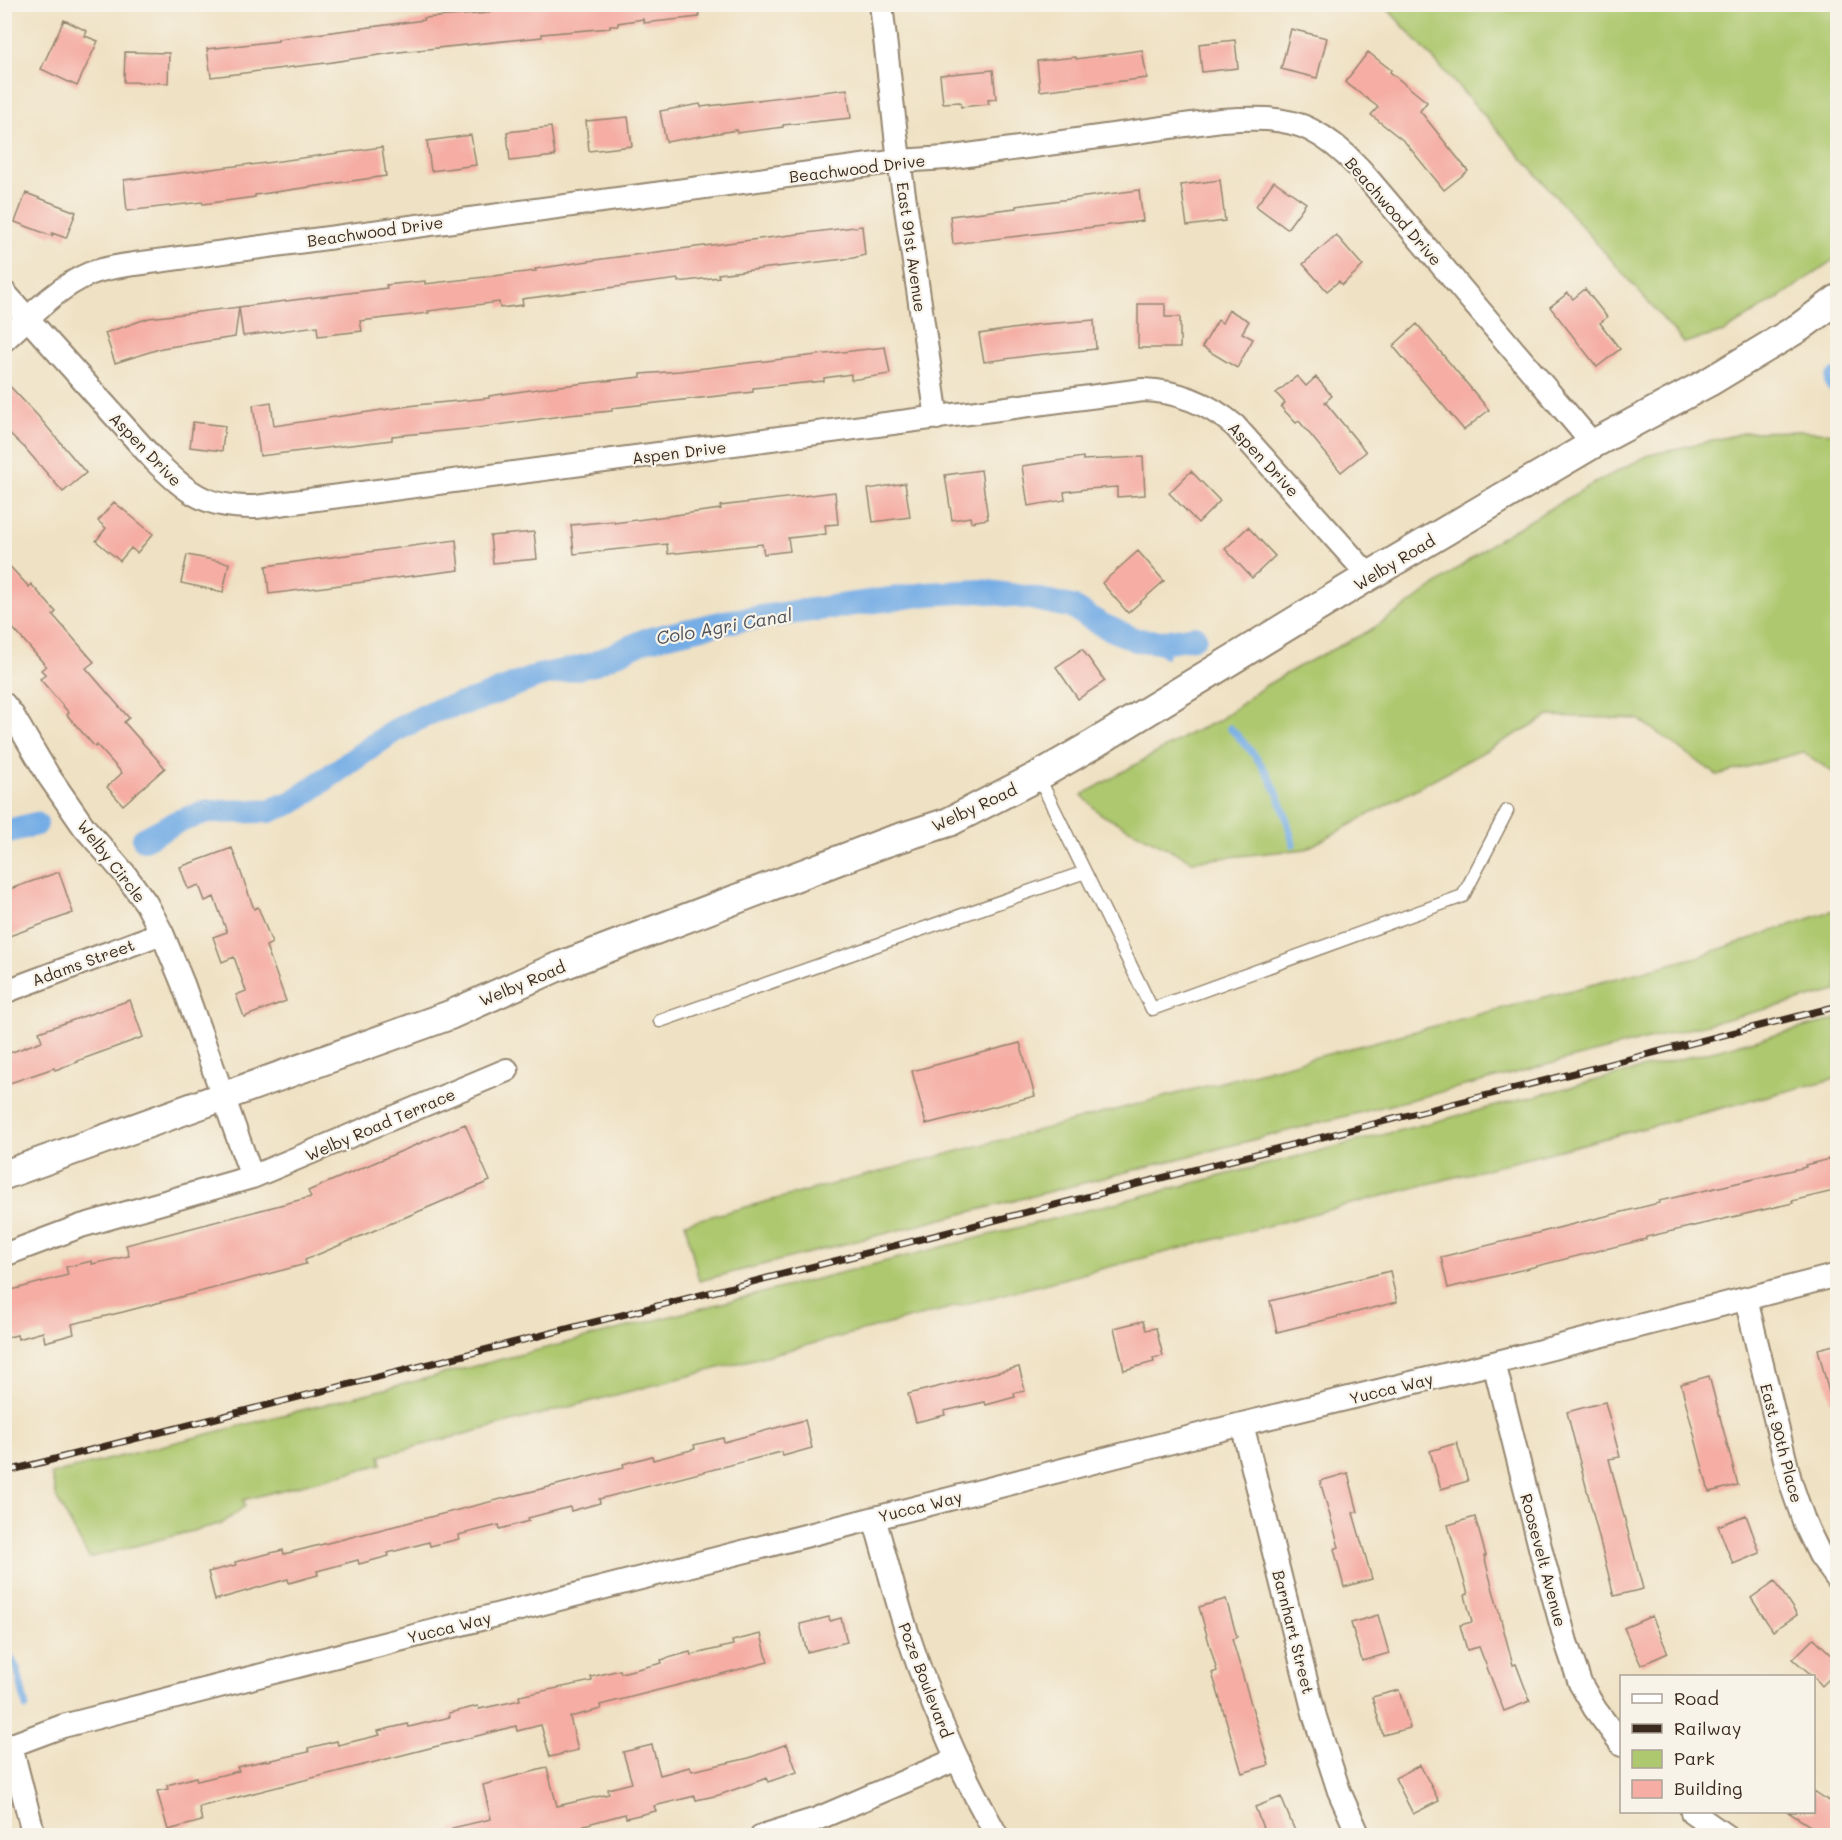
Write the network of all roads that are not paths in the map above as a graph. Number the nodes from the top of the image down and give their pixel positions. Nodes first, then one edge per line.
1 (881, 4) edge
2 (899, 161) junction
3 (4, 292) edge
4 (1838, 299) edge
5 (28, 319) junction
6 (4, 340) edge
7 (937, 418) junction
8 (1593, 444) junction
9 (1369, 576) junction
10 (4, 704) edge
11 (1038, 776) junction
12 (1507, 811) dead end
13 (1085, 872) junction
14 (162, 933) junction
15 (4, 992) edge
16 (660, 1021) dead end
17 (507, 1070) dead end
18 (222, 1096) junction
19 (4, 1175) edge
20 (252, 1177) junction
21 (4, 1255) edge
22 (1838, 1275) edge
23 (1746, 1299) junction
24 (1494, 1363) junction
25 (1242, 1424) junction
26 (874, 1518) junction
27 (1838, 1580) edge
28 (1620, 1742) edge
29 (8, 1747) edge
30 (957, 1759) junction
31 (1693, 1813) edge
32 (34, 1836) edge
33 (762, 1836) edge
34 (997, 1836) edge
35 (1359, 1836) edge
36 (1726, 1836) edge

1 - 2 street, East 91st Avenue
2 - 5 street, Beachwood Drive
2 - 7 street, East 91st Avenue
2 - 8 street, Beachwood Drive
3 - 5 street, Aspen Drive
4 - 8 street, Welby Road
5 - 6 street, Beachwood Drive
5 - 7 street, Aspen Drive
7 - 9 street, Aspen Drive
8 - 9 street, Welby Road
9 - 11 street, Welby Road
10 - 14 street, Welby Circle
11 - 13 lane
11 - 18 street, Welby Road
12 - 13 lane
13 - 16 lane
14 - 15 street, Adams Street
14 - 18 street, Welby Circle
17 - 20 street, Welby Road Terrace
18 - 19 street, Welby Road
18 - 20 street
20 - 21 street, Welby Road Terrace
22 - 23 street, Yucca Way
23 - 24 street, Yucca Way
23 - 27 street, East 90th Place
24 - 25 street, Yucca Way
24 - 28 street, Roosevelt Avenue
25 - 26 street, Yucca Way
25 - 35 street, Barnhart Street
26 - 29 street, Yucca Way
26 - 30 street, Poze Boulevard
29 - 32 street
30 - 33 street
30 - 34 street, Poze Boulevard
31 - 36 street

